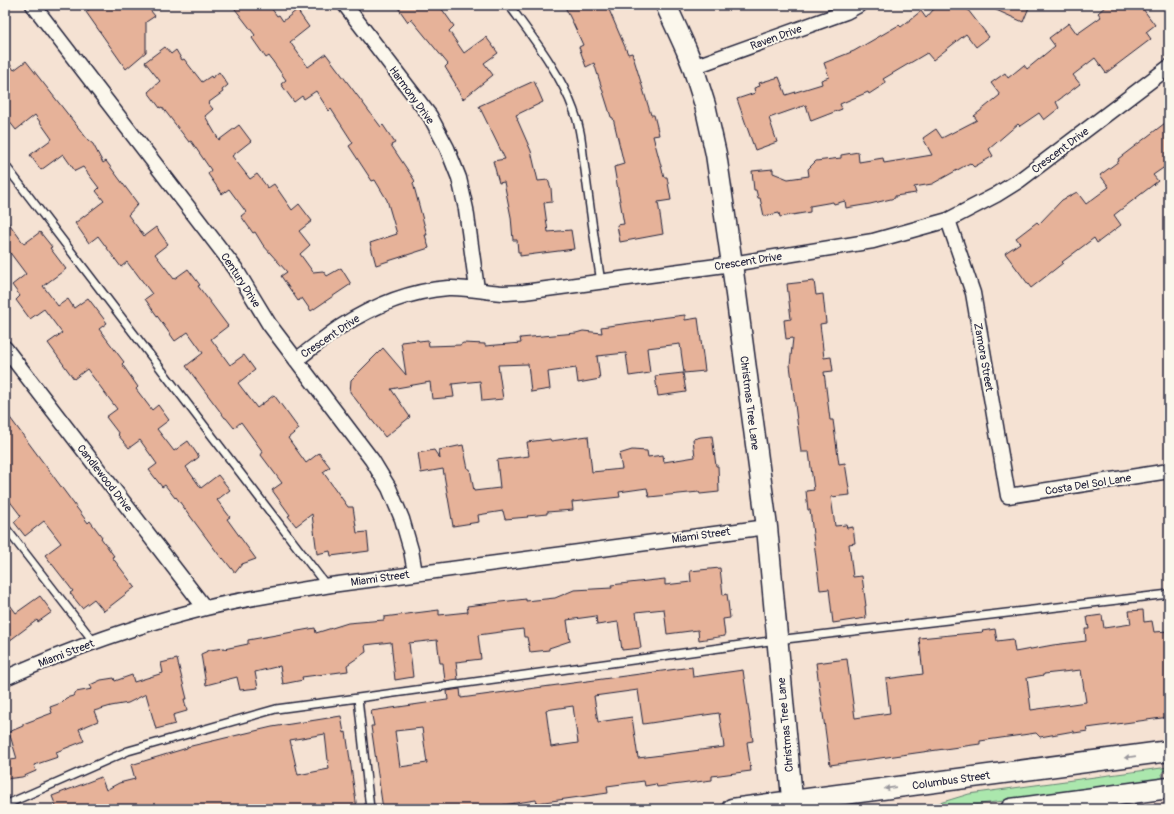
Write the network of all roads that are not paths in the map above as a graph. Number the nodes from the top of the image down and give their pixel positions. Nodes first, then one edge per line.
1 (33, 5) edge
2 (345, 5) edge
3 (509, 5) edge
4 (666, 5) edge
5 (859, 5) edge
6 (693, 67) junction
7 (1169, 67) edge
8 (5, 165) edge
9 (948, 220) junction
10 (732, 264) junction
11 (601, 282) junction
12 (476, 289) junction
13 (5, 348) edge
14 (296, 360) junction
15 (1169, 471) edge
16 (1008, 496) joint
17 (5, 527) edge
18 (767, 527) junction
19 (415, 573) junction
20 (326, 585) junction
21 (1169, 594) edge
22 (205, 608) junction
23 (777, 640) junction
24 (94, 642) junction
25 (5, 678) edge
26 (358, 698) junction
27 (1169, 751) edge
28 (1169, 788) edge
29 (5, 805) edge
30 (792, 805) edge
31 (370, 809) edge
32 (732, 809) edge
33 (1011, 809) edge

1 - 14 street, Century Drive
2 - 12 street, Harmony Drive
3 - 11 lane
4 - 6 street, Christmas Tree Lane
5 - 6 street, Raven Drive
6 - 10 street, Christmas Tree Lane
7 - 9 street, Crescent Drive
8 - 20 lane
9 - 10 street, Crescent Drive
9 - 16 street, Zamora Street
10 - 11 street, Crescent Drive
10 - 18 street, Christmas Tree Lane
11 - 12 street, Crescent Drive
12 - 14 street, Crescent Drive
13 - 22 street, Candlewood Drive
14 - 19 street, Century Drive
15 - 16 street, Costa Del Sol Lane
17 - 24 lane
18 - 19 street, Miami Street
18 - 23 street, Christmas Tree Lane
19 - 20 street, Miami Street
20 - 22 street, Miami Street
21 - 23 lane
22 - 24 street, Miami Street
23 - 26 lane
23 - 30 street, Christmas Tree Lane
24 - 25 street, Miami Street
26 - 29 lane
26 - 31 lane
27 -> 30 street, Columbus Street
28 - 33 street
30 - 32 street, Columbus Street

